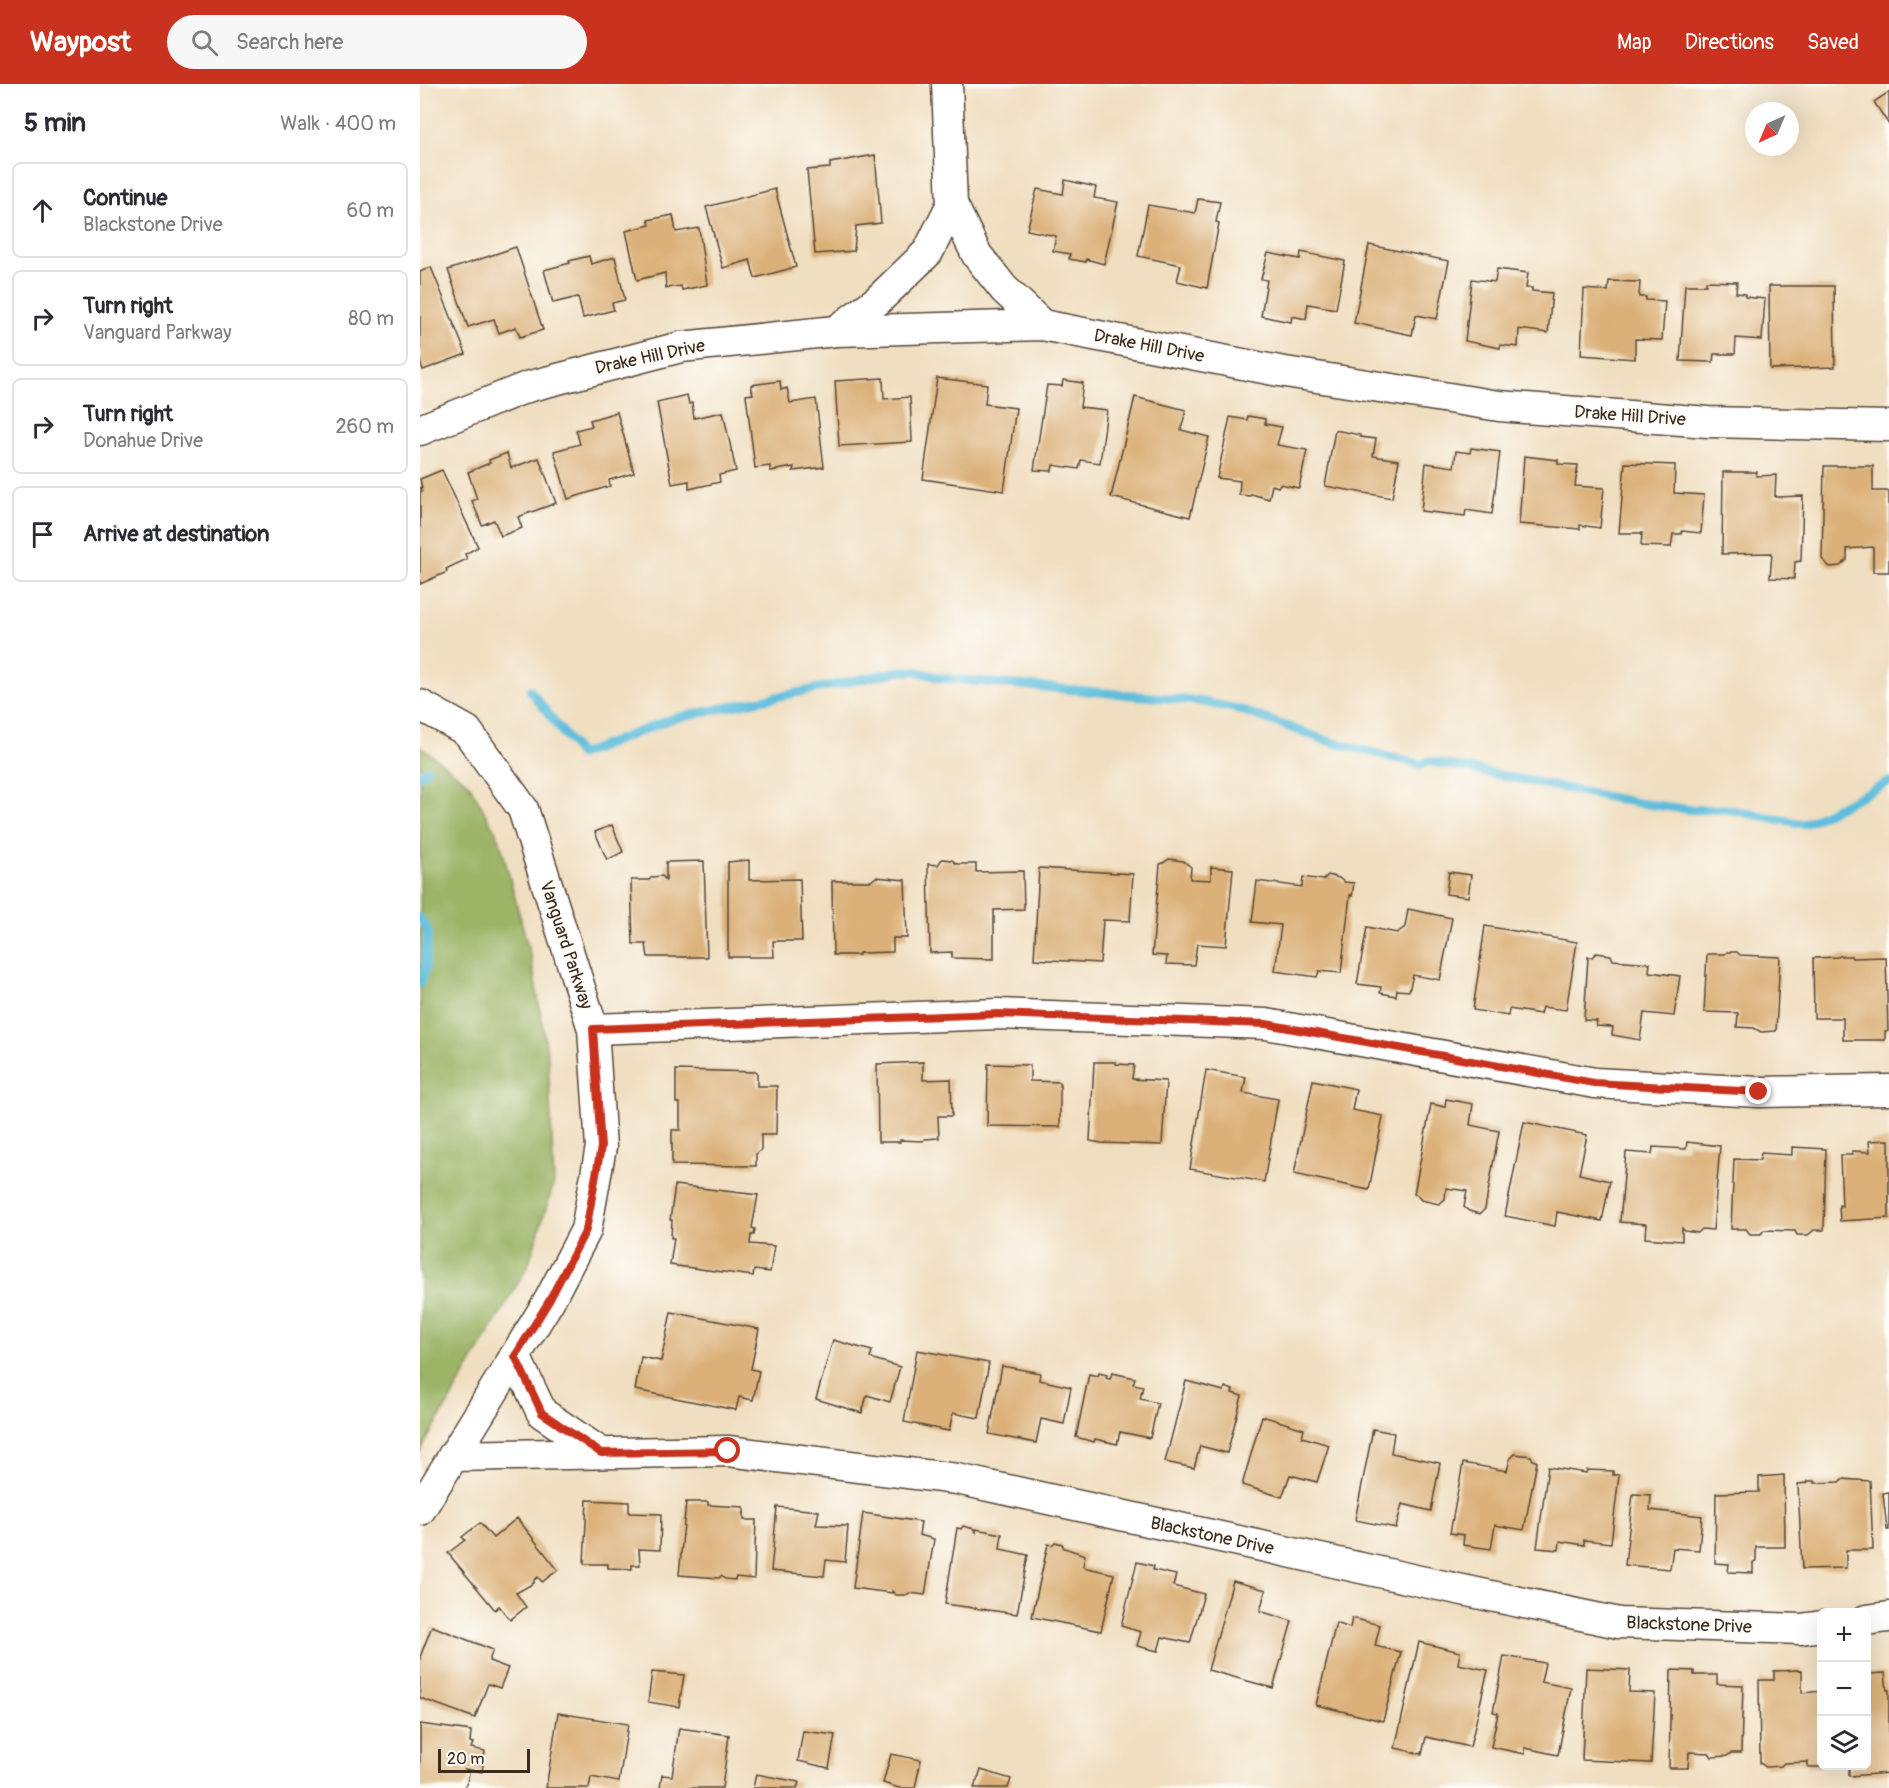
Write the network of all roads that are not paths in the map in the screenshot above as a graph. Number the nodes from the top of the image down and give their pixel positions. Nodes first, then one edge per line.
1 (946, 84) edge
2 (952, 204) junction
3 (1042, 325) junction
4 (836, 331) junction
5 (1889, 426) edge
6 (420, 430) edge
7 (420, 705) edge
8 (593, 1029) junction
9 (1889, 1090) edge
10 (515, 1356) junction
11 (601, 1453) junction
12 (453, 1456) junction
13 (420, 1510) edge
14 (1889, 1617) edge
15 (1871, 1619) edge
16 (1817, 1627) edge

1 - 2 street
2 - 3 street
2 - 4 street
3 - 4 street, Drake Hill Drive
3 - 5 street, Drake Hill Drive
4 - 6 street, Drake Hill Drive
7 - 8 street, Vanguard Parkway
8 - 9 street
8 - 10 street, Vanguard Parkway
10 - 11 street
10 - 12 street, Vanguard Parkway
11 - 12 street, Blackstone Drive
11 - 16 street, Blackstone Drive
12 - 13 street, Vanguard Parkway
14 - 15 street

